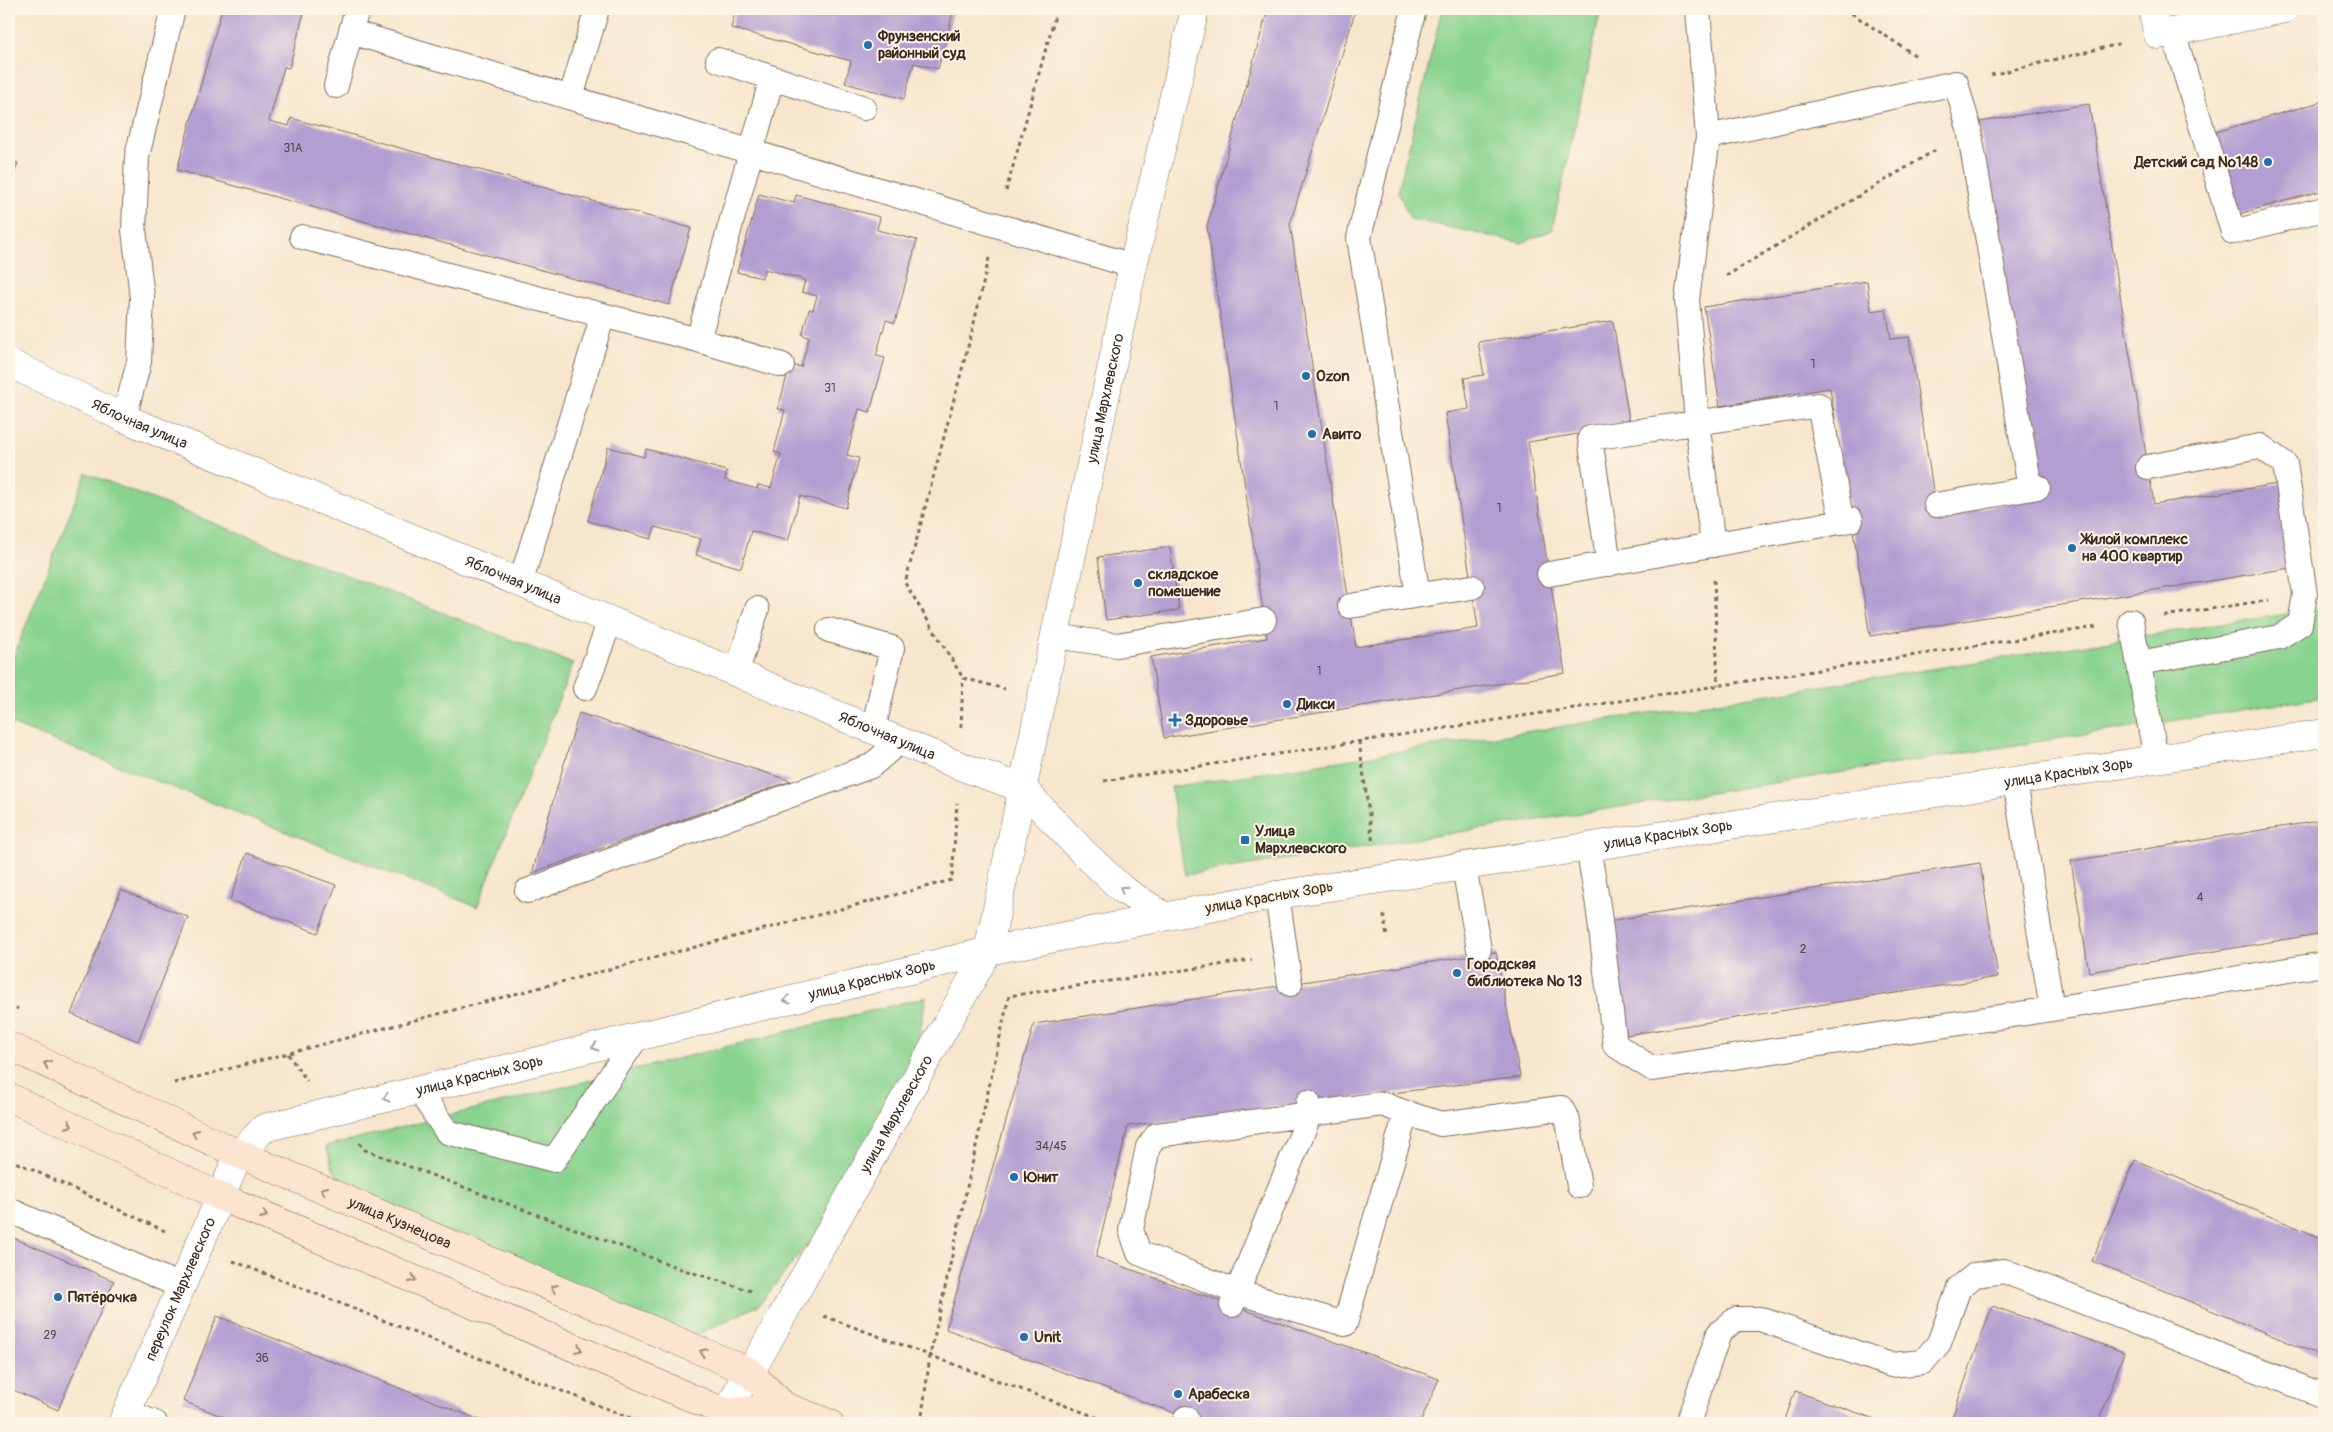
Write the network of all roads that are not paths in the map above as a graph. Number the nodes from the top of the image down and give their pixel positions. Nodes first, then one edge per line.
1 (173, 9) edge
2 (357, 9) edge
3 (597, 9) edge
4 (1195, 9) edge
5 (1414, 9) edge
6 (1698, 9) edge
7 (2152, 9) edge
8 (2284, 9) edge
9 (351, 32) junction
10 (2165, 34) junction
11 (718, 60) dead end
12 (772, 78) junction
13 (336, 86) dead end
14 (571, 97) junction
15 (864, 108) dead end
16 (1708, 137) junction
17 (750, 151) junction
18 (2324, 208) edge
19 (302, 238) dead end
20 (1133, 266) junction
21 (603, 315) junction
22 (698, 340) junction
23 (9, 363) edge
24 (782, 365) dead end
25 (124, 418) junction
26 (1697, 422) junction
27 (2148, 467) dead end
28 (1936, 505) dead end
29 (1713, 545) junction
30 (1609, 564) junction
31 (1549, 574) dead end
32 (520, 584) junction
33 (1472, 587) dead end
34 (1418, 595) junction
35 (1350, 606) dead end
36 (756, 609) dead end
37 (1264, 620) dead end
38 (610, 621) junction
39 (2131, 622) road end
40 (829, 630) dead end
41 (1054, 636) junction
42 (2138, 663) junction
43 (736, 674) junction
44 (585, 688) dead end
45 (873, 730) junction
46 (2324, 733) edge
47 (900, 741) junction
48 (2156, 760) junction
49 (2015, 781) junction
50 (1022, 788) junction
51 (1588, 847) junction
52 (1464, 866) junction
53 (527, 891) dead end
54 (1277, 895) junction
55 (1164, 916) junction
56 (1479, 949) dead end
57 (988, 951) junction
58 (2324, 964) edge
59 (1290, 984) dead end
60 (2052, 1008) junction
61 (637, 1037) junction
62 (9, 1046) edge
63 (419, 1090) junction
64 (9, 1097) edge
65 (1309, 1108) junction
66 (1406, 1113) junction
67 (239, 1154) junction
68 (1579, 1186) dead end
69 (219, 1196) junction
70 (9, 1210) edge
71 (180, 1286) junction
72 (1234, 1299) junction
73 (748, 1371) junction
74 (2324, 1396) edge
75 (784, 1406) junction
76 (125, 1418) edge
77 (725, 1418) edge
78 (155, 1423) edge
79 (829, 1423) edge
80 (1688, 1423) edge

1 - 25 lane
2 - 9 lane
3 - 14 lane
4 - 20 street, улица Мархлевского
5 - 34 lane
6 - 16 lane
7 - 10 street
8 - 10 street
9 - 13 lane
9 - 14 lane
10 - 18 lane
11 - 12 lane
12 - 15 lane
12 - 17 lane
14 - 17 lane
16 - 26 lane
16 - 28 lane
17 - 20 lane
17 - 22 lane
19 - 21 lane
20 - 41 street, улица Мархлевского
21 - 22 lane
21 - 32 lane
22 - 24 lane
23 - 25 street, Яблочная улица
25 - 32 street, Яблочная улица
26 - 29 lane
26 - 29 lane
26 - 30 lane
27 - 42 lane
29 - 30 lane
30 - 31 lane
32 - 38 street, Яблочная улица
33 - 34 lane
34 - 35 lane
36 - 43 lane
37 - 41 lane
38 - 43 street, Яблочная улица
38 - 44 lane
39 - 42 lane
40 - 45 lane
41 - 50 street, улица Мархлевского
42 - 48 lane
43 - 45 street, Яблочная улица
45 - 47 street, Яблочная улица
46 - 48 street, улица Красных Зорь
47 - 50 street, Яблочная улица
47 - 53 lane
48 - 49 street, улица Красных Зорь
49 - 51 street, улица Красных Зорь
49 - 60 lane
55 -> 50 street
50 - 57 street, улица Мархлевского
51 - 52 street, улица Красных Зорь
51 - 60 lane
52 - 54 street, улица Красных Зорь
52 - 56 lane
54 - 55 street, улица Красных Зорь
54 - 59 lane
55 - 57 street, улица Красных Зорь
57 -> 61 street, улица Красных Зорь
57 - 73 street, улица Мархлевского
58 - 60 lane
61 -> 63 street, улица Красных Зорь
61 - 63 lane
67 -> 62 main road, улица Кузнецова
63 -> 67 street, улица Красных Зорь
64 -> 69 main road
65 - 66 lane
65 - 72 lane
65 - 72 lane
66 - 68 lane
66 - 72 lane
67 - 69 street, переулок Мархлевского
73 -> 67 main road, улица Кузнецова
69 - 71 street, переулок Мархлевского
69 -> 77 main road
70 - 71 lane
71 - 76 street, переулок Мархлевского
73 - 75 main road, улица Кузнецова
73 - 77 street, улица Мархлевского
74 - 80 lane
75 - 77 main road, улица Кузнецова
75 - 79 main road, улица Кузнецова
76 - 78 lane

